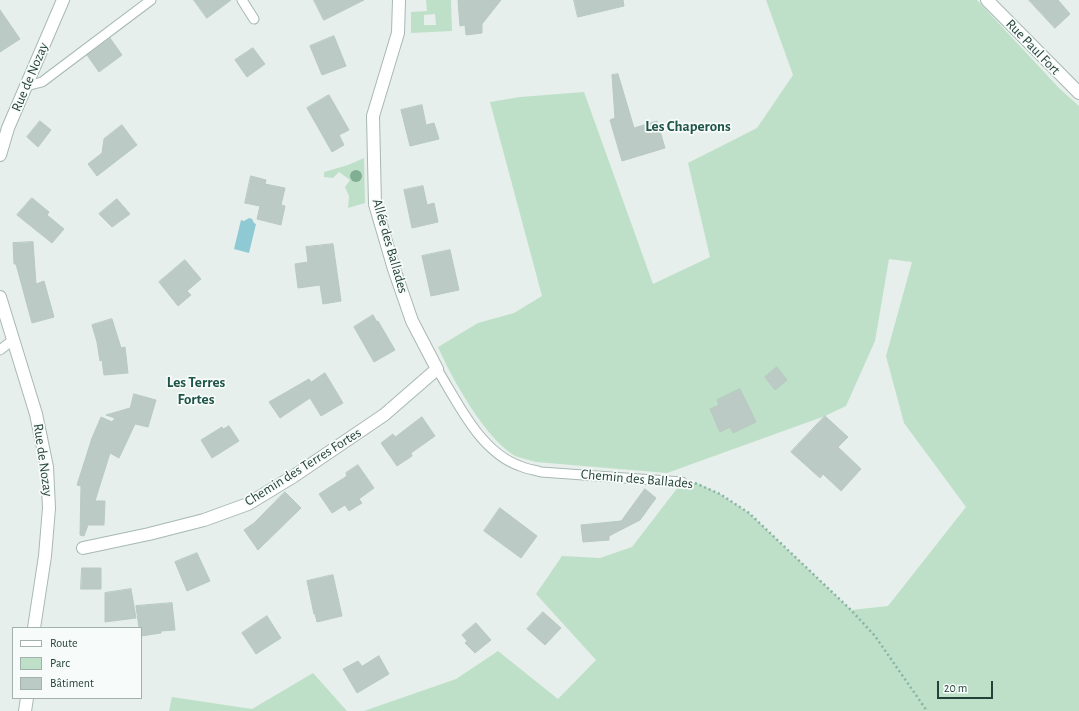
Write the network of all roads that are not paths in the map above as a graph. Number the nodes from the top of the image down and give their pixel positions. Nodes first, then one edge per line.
1 (63, 0) edge
2 (151, 0) edge
3 (242, 0) edge
4 (399, 0) edge
5 (987, 0) edge
6 (254, 19) dead end
7 (26, 86) junction
8 (1079, 93) edge
9 (2, 139) edge
10 (0, 155) edge
11 (0, 297) edge
12 (13, 340) junction
13 (0, 350) edge
14 (437, 369) junction
15 (682, 482) road end
16 (83, 548) dead end
17 (34, 627) edge
18 (27, 699) edge
19 (25, 711) edge

1 - 7 street, Rue de Nozay
2 - 7 lane
3 - 6 lane
4 - 14 street, Allée des Ballades
5 - 8 street, Rue Paul Fort
7 - 9 street, Rue de Nozay
9 - 10 street, Rue de Nozay
11 - 12 street, Rue de Nozay
12 - 13 lane
12 - 17 street, Rue de Nozay
14 - 15 lane, Chemin des Ballades
14 - 16 street, Chemin des Terres Fortes
18 - 19 street

